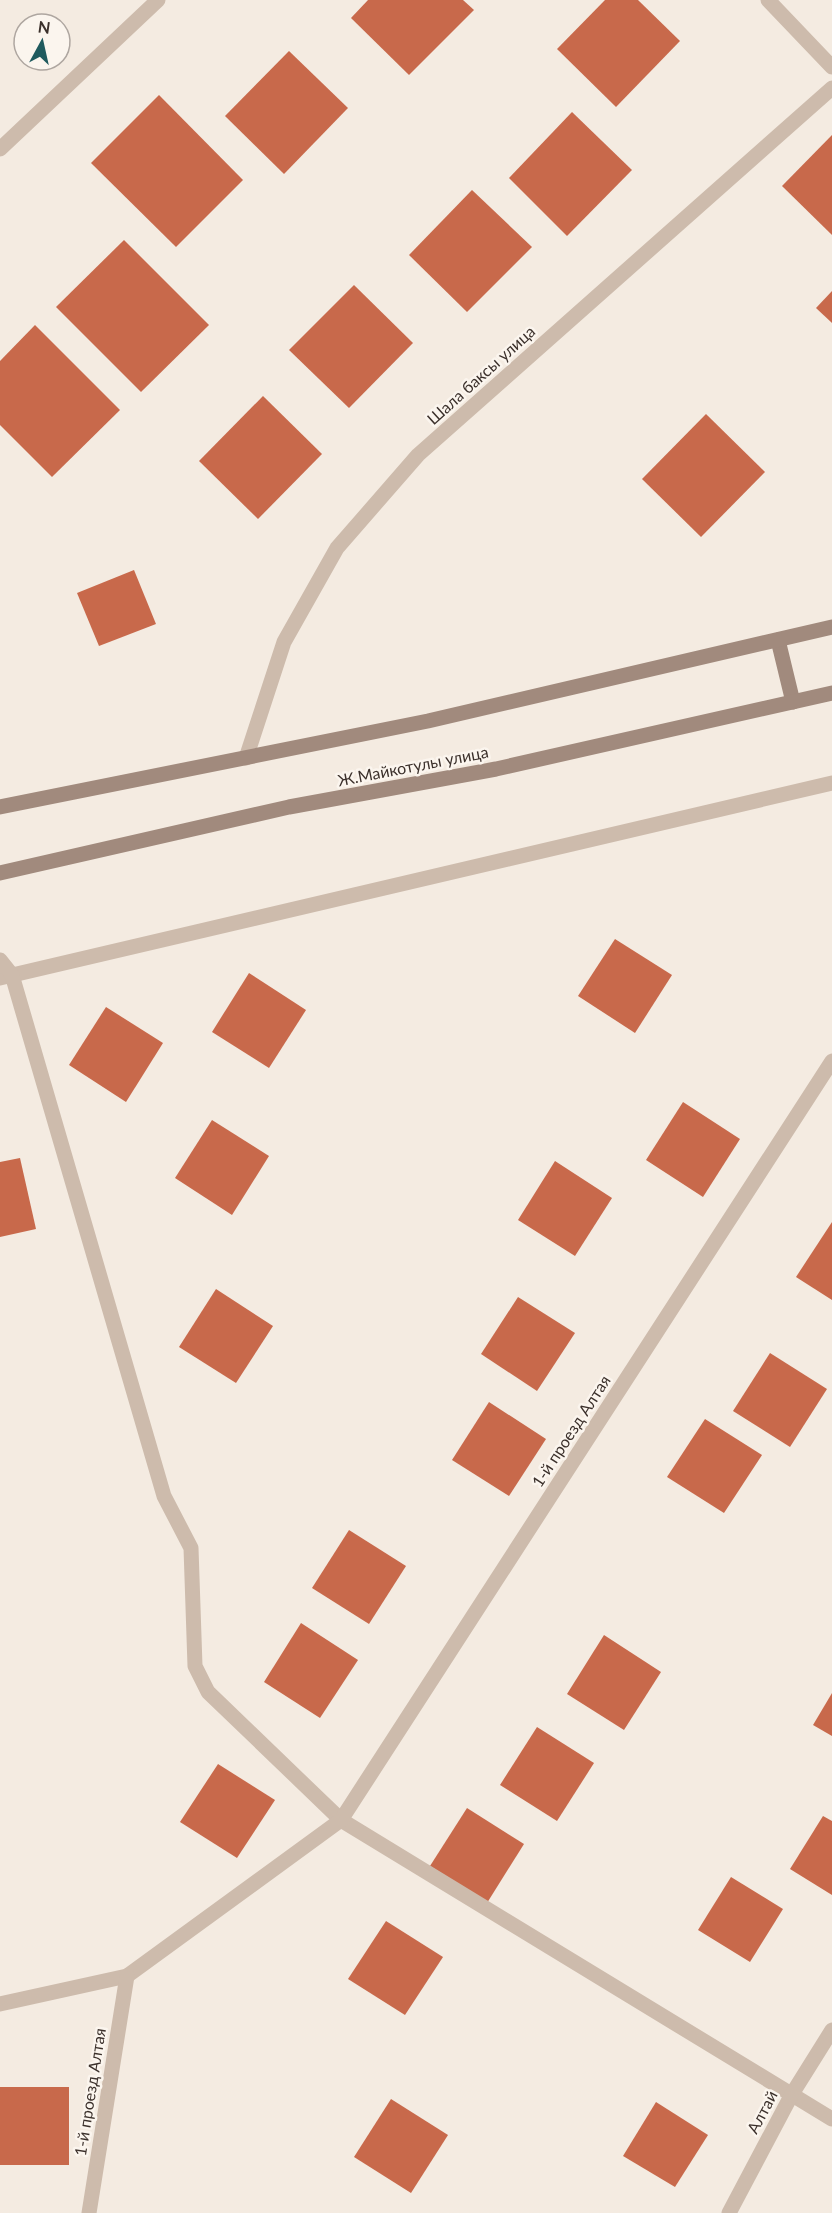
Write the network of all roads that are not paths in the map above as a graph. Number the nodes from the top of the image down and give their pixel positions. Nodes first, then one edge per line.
1 (158, 0) edge
2 (768, 0) edge
3 (832, 67) edge
4 (832, 88) edge
5 (0, 149) edge
6 (832, 627) edge
7 (778, 640) junction
8 (832, 693) edge
9 (793, 702) junction
10 (246, 758) junction
11 (832, 783) edge
12 (0, 807) edge
13 (0, 873) edge
14 (0, 960) edge
15 (6, 977) edge
16 (832, 1061) edge
17 (341, 1820) junction
18 (127, 1976) junction
19 (0, 2004) edge
20 (832, 2030) edge
21 (792, 2094) junction
22 (832, 2119) edge
23 (89, 2213) edge
24 (729, 2213) edge

1 - 5 street
2 - 3 street
4 - 10 street, Шала баксы улица
6 - 7 street
7 - 9 street
7 - 10 street
8 - 9 street, Ж.Майкотулы улица
9 - 13 street, Ж.Майкотулы улица
10 - 12 street
11 - 15 street
14 - 15 street
15 - 17 street
16 - 17 street, 1-й проезд Алтая
17 - 18 street
17 - 21 street
18 - 19 street
18 - 23 street, 1-й проезд Алтая
20 - 21 street, Алтай
21 - 22 street
21 - 24 street, Алтай

